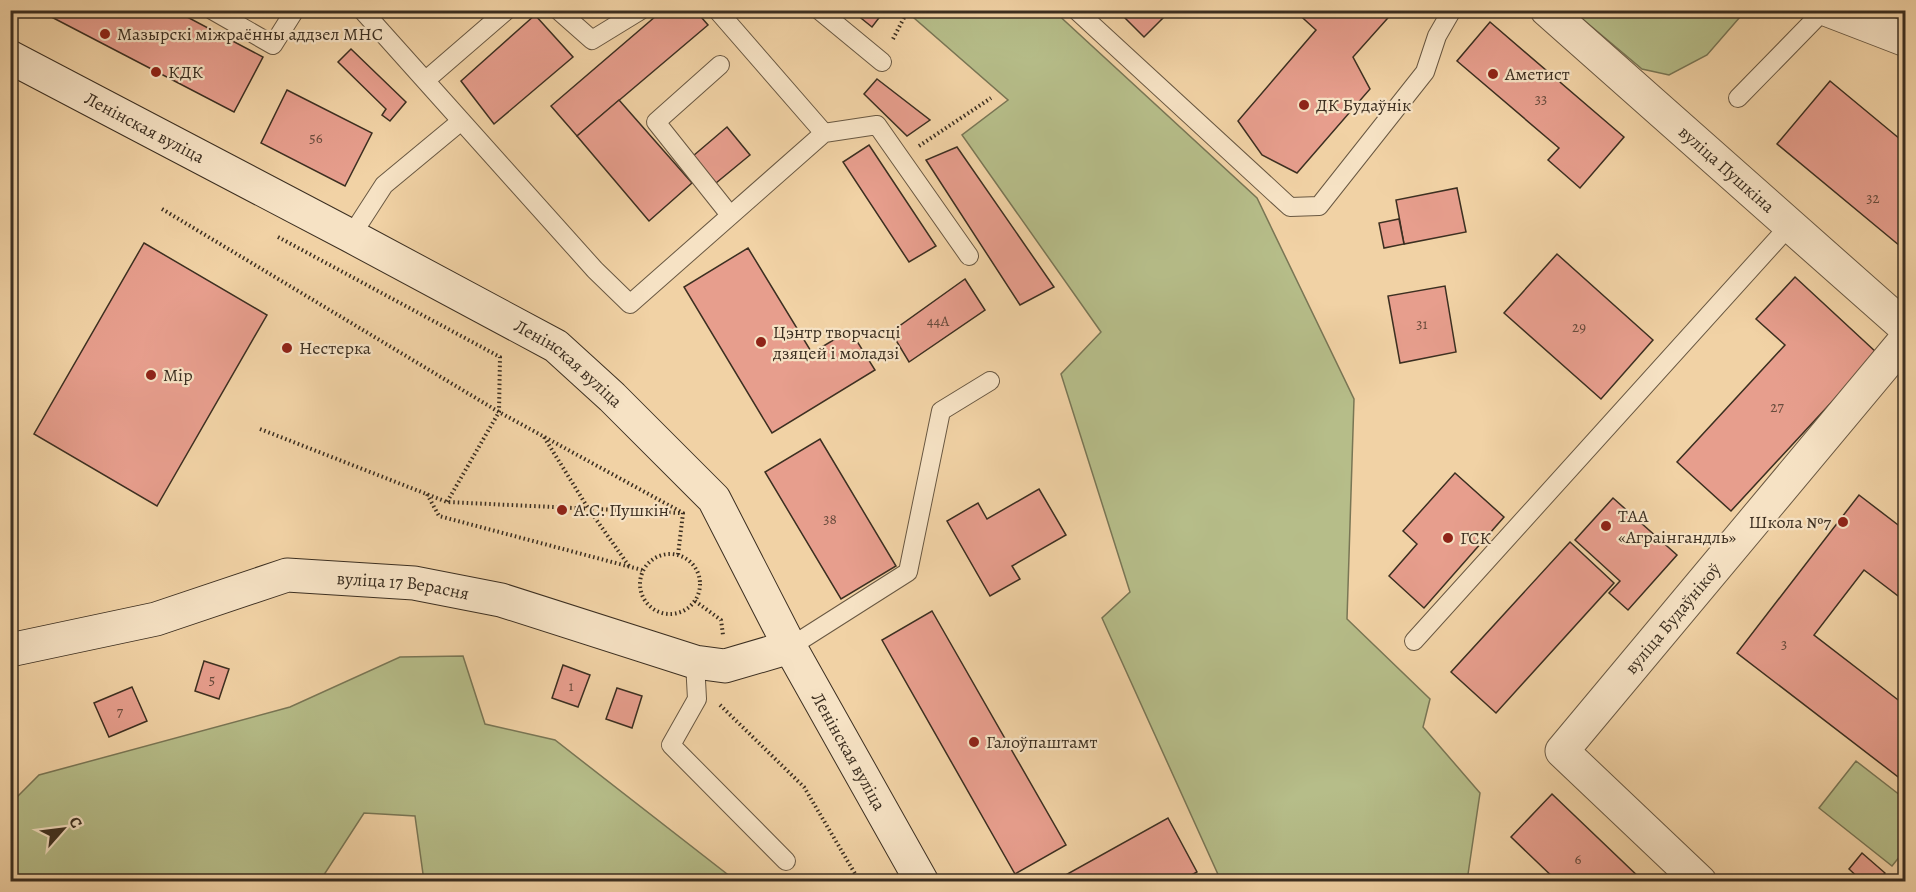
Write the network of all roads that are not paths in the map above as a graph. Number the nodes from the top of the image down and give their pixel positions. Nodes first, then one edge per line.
1 (212, 10) edge
2 (295, 10) edge
3 (362, 10) edge
4 (507, 10) edge
5 (558, 10) edge
6 (641, 10) edge
7 (717, 10) edge
8 (819, 10) edge
9 (1076, 10) edge
10 (1452, 10) edge
11 (1547, 10) edge
12 (1826, 10) edge
13 (1890, 27) edge
14 (10, 57) edge
15 (882, 62) road end
16 (720, 65) dead end
17 (426, 80) junction
18 (1738, 98) dead end
19 (460, 122) junction
20 (824, 133) junction
21 (730, 215) junction
22 (1790, 225) junction
23 (351, 236) junction
24 (969, 256) dead end
25 (1905, 328) edge
26 (1905, 339) edge
27 (990, 381) dead end
28 (1414, 641) dead end
29 (790, 647) junction
30 (10, 650) edge
31 (710, 664) junction
32 (786, 861) dead end
33 (922, 882) edge
34 (1700, 882) edge

1 - 2 lane
3 - 17 lane
4 - 17 lane
5 - 6 lane
7 - 20 lane
8 - 15 lane
9 - 10 lane
11 - 22 street, вуліца Пушкіна
12 - 13 street
12 - 18 lane
14 - 23 street, Ленінская вуліца
16 - 21 lane
17 - 19 lane
19 - 21 lane
19 - 23 lane
20 - 21 lane
20 - 24 lane
22 - 25 street, вуліца Пушкіна
22 - 28 lane
23 - 29 street, Ленінская вуліца
26 - 34 street, вуліца Будаўнікоў
27 - 29 lane
29 - 31 street
29 - 33 street, Ленінская вуліца
30 - 31 street, вуліца 17 Верасня
31 - 32 lane

